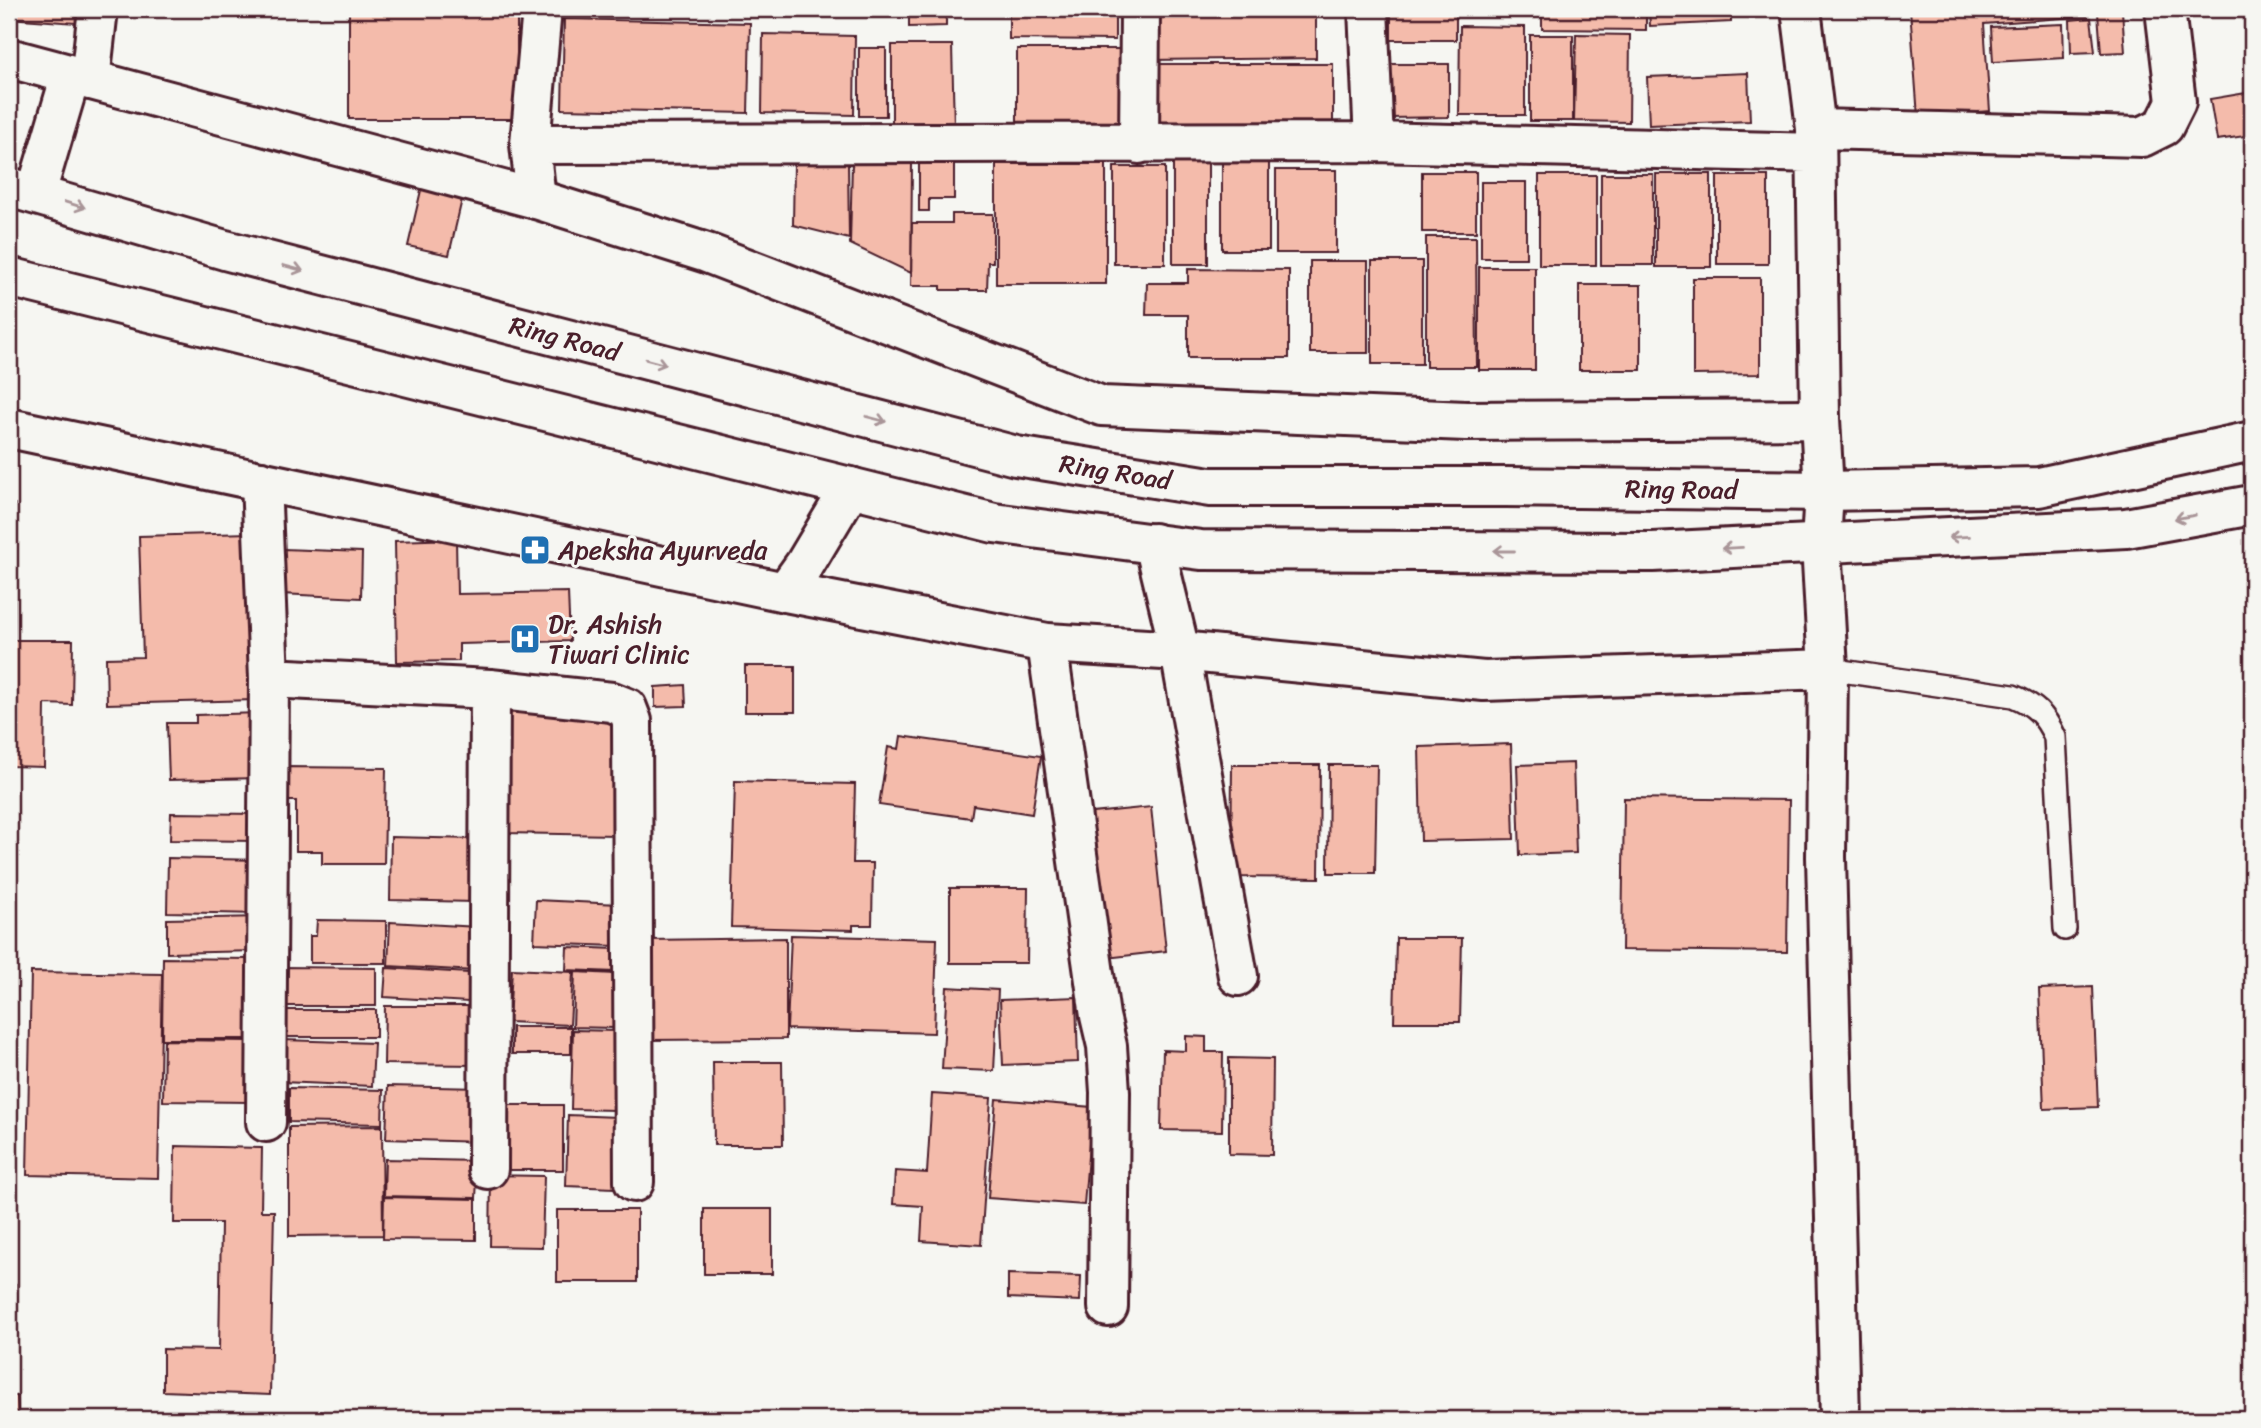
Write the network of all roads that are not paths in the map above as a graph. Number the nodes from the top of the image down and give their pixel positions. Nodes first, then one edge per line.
1 (98, 9) edge
2 (542, 9) edge
3 (1140, 9) edge
4 (1368, 9) edge
5 (1801, 9) edge
6 (2165, 9) edge
7 (9, 58) edge
8 (81, 77) junction
9 (1816, 141) junction
10 (1374, 142) junction
11 (530, 144) junction
12 (1139, 144) junction
13 (22, 190) edge
14 (536, 200) junction
15 (9, 277) edge
16 (1820, 419) junction
17 (9, 428) edge
18 (2252, 441) edge
19 (261, 481) junction
20 (851, 487) junction
21 (1824, 491) junction
22 (2252, 505) edge
23 (1154, 543) junction
24 (1821, 544) junction
25 (785, 592) junction
26 (1047, 642) junction
27 (1180, 651) junction
28 (1828, 669) junction
29 (269, 678) junction
30 (490, 689) junction
31 (2065, 929) dead end
32 (1238, 976) dead end
33 (266, 1122) dead end
34 (488, 1169) dead end
35 (634, 1182) dead end
36 (1108, 1307) dead end
37 (1840, 1419) edge

1 - 8 main road
2 - 11 main road
3 - 12 main road
4 - 10 main road
5 - 9 main road
6 - 9 main road
7 - 8 main road
8 - 13 main road
8 - 14 main road
9 - 10 main road
9 - 16 main road
10 - 12 main road
11 - 12 main road
11 - 14 main road
13 -> 21 main road, Ring Road
14 - 16 main road
15 - 20 main road
16 - 21 main road
17 - 19 main road
18 - 21 main road, Ring Road
19 - 25 main road
19 - 29 main road
20 - 23 main road
20 - 25 main road
21 - 24 main road
22 -> 24 main road
24 -> 23 main road
23 - 27 main road
24 - 28 main road
25 - 26 main road
26 - 27 main road
26 - 36 main road
27 - 28 main road
27 - 32 main road
28 - 31 lane
28 - 37 main road
29 - 30 main road
29 - 33 main road
30 - 34 main road
30 - 35 main road

